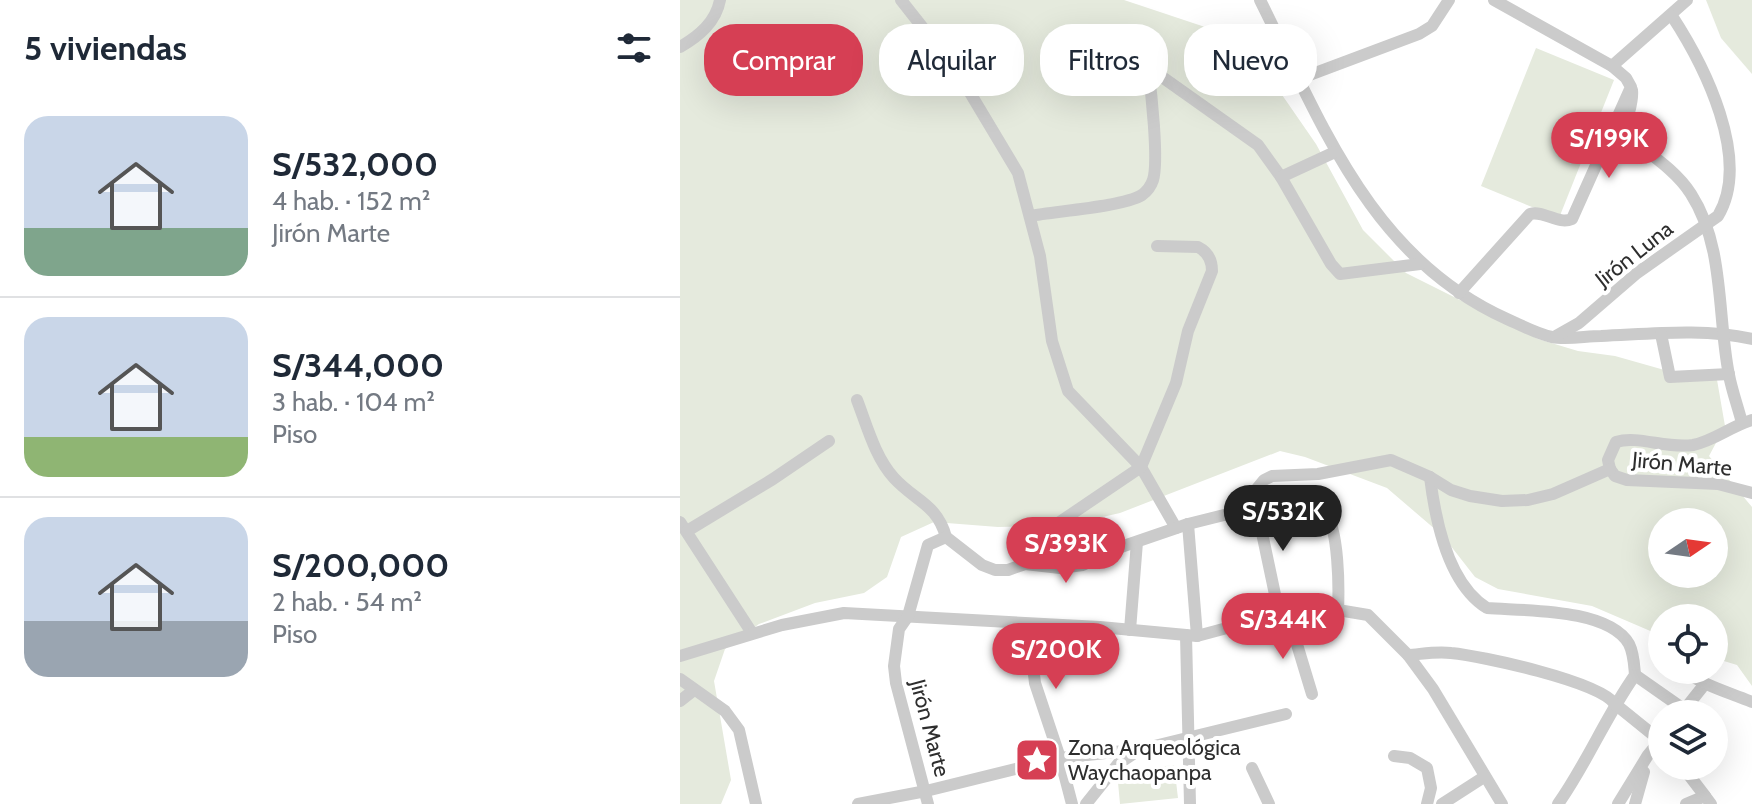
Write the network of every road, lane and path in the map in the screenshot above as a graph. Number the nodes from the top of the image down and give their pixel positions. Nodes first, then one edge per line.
1 (720, 0) edge
2 (901, 0) edge
3 (1260, 0) edge
4 (1449, 0) edge
5 (1494, 0) edge
6 (1687, 0) edge
7 (1672, 16) junction
8 (1272, 24) edge
9 (680, 47) edge
10 (1612, 66) junction
11 (1317, 72) edge
12 (1631, 87) junction
13 (1307, 96) edge
14 (1335, 152) junction
15 (1281, 177) junction
16 (1030, 216) junction
17 (1706, 224) junction
18 (1157, 246) dead end
19 (1420, 264) junction
20 (1459, 293) junction
21 (1724, 333) junction
22 (1661, 334) junction
23 (1553, 337) junction
24 (1752, 339) edge
25 (1729, 374) junction
26 (857, 400) dead end
27 (1747, 422) edge
28 (829, 441) dead end
29 (1141, 467) junction
30 (1610, 469) junction
31 (1430, 477) junction
32 (1752, 493) edge
33 (1254, 495) junction
34 (683, 526) edge
35 (1182, 526) junction
36 (946, 537) junction
37 (1137, 542) junction
38 (1025, 564) junction
39 (1338, 610) junction
40 (908, 616) junction
41 (1284, 618) junction
42 (1036, 625) junction
43 (1130, 630) junction
44 (752, 633) junction
45 (1192, 635) junction
46 (1408, 655) junction
47 (680, 656) edge
48 (1635, 675) junction
49 (680, 679) edge
50 (1704, 685) joint
51 (694, 690) junction
52 (1312, 694) dead end
53 (1667, 700) edge
54 (1692, 700) edge
55 (680, 701) edge
56 (1752, 702) edge
57 (1615, 704) junction
58 (1286, 714) dead end
59 (1648, 730) edge
60 (1188, 737) junction
61 (1142, 749) junction
62 (1648, 755) edge
63 (1394, 756) dead end
64 (1060, 758) junction
65 (1648, 765) edge
66 (1252, 768) dead end
67 (1484, 777) junction
68 (1693, 780) edge
69 (927, 797) edge
70 (1708, 800) edge
71 (756, 804) edge
72 (858, 804) edge
73 (1072, 804) edge
74 (1086, 804) edge
75 (1190, 804) edge
76 (1269, 804) edge
77 (1427, 804) edge
78 (1442, 804) edge
79 (1502, 804) edge
80 (1558, 804) edge
81 (1618, 804) edge
82 (1635, 804) edge
83 (1686, 804) edge

1 - 9 street
2 - 16 street
3 - 8 street
4 - 11 street
5 - 10 street
6 - 7 street
7 - 10 street
7 - 17 street, Jirón Luna
10 - 12 street
12 - 17 street
12 - 20 street
13 - 14 street
14 - 15 street
14 - 19 street
15 - 16 street
15 - 19 street
16 - 29 street
17 - 21 street
17 - 23 street, Jirón Luna
18 - 29 street
19 - 20 street
20 - 23 street
21 - 22 street
21 - 24 street
21 - 25 street
22 - 23 street
22 - 25 street
25 - 27 street
26 - 36 street
27 - 30 street
28 - 34 street
29 - 35 street
29 - 38 street
30 - 31 street, Jirón Marte
30 - 32 street, Jirón Marte
31 - 33 street, Jirón Marte
31 - 48 street
33 - 35 street, Jirón Marte
33 - 39 street
33 - 41 street
34 - 44 street
35 - 37 street, Jirón Marte
35 - 45 street
36 - 38 street, Jirón Marte
36 - 40 street, Jirón Marte
37 - 38 street, Jirón Marte
37 - 43 street
39 - 41 street
39 - 46 street
40 - 42 street
40 - 44 street
40 - 69 street, Jirón Marte
41 - 45 street
41 - 52 street
42 - 43 street
42 - 64 street
43 - 45 street
44 - 47 street
45 - 60 street
46 - 57 street
46 - 67 street
48 - 53 street
48 - 57 street
49 - 51 street
50 - 54 street
50 - 56 street
51 - 55 street
51 - 71 street
57 - 59 street
57 - 80 street
58 - 60 street
60 - 61 street
60 - 75 street
61 - 64 street
61 - 74 street
62 - 81 street
63 - 77 street
64 - 69 street
64 - 73 street
65 - 82 street
66 - 76 street
67 - 78 street
67 - 79 street
68 - 70 street
69 - 72 street
70 - 83 street

